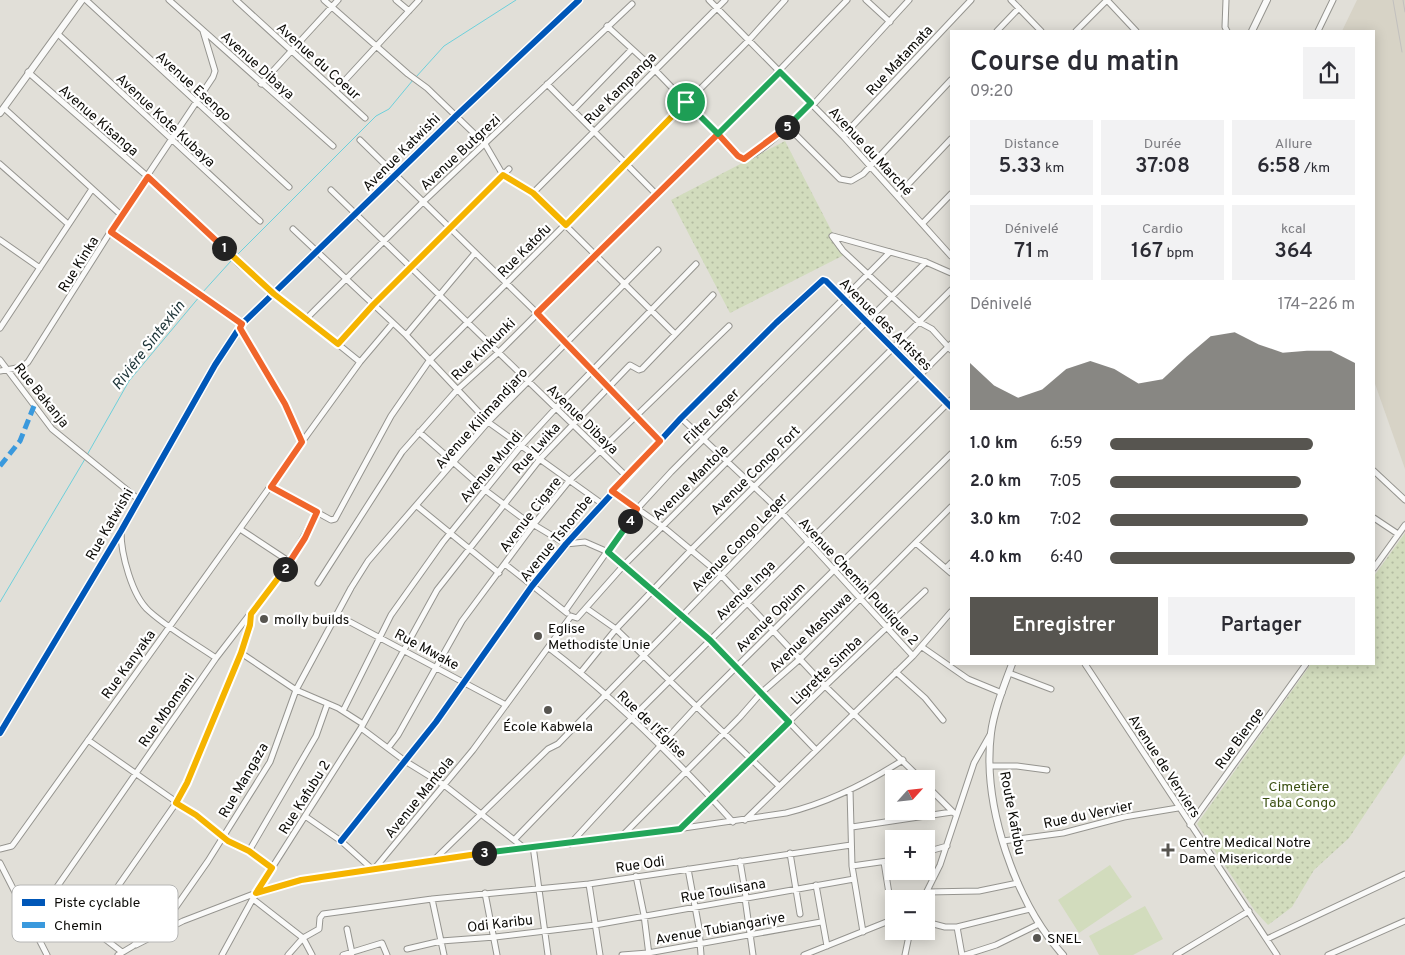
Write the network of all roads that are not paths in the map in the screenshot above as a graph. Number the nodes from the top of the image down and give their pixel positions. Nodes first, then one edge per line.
1 (82, 0) edge
2 (86, 0) edge
3 (169, 0) edge
4 (236, 0) edge
5 (324, 0) edge
6 (338, 0) edge
7 (396, 0) edge
8 (420, 0) edge
9 (579, 0) edge
10 (709, 0) edge
11 (725, 0) edge
12 (785, 0) edge
13 (846, 0) edge
14 (866, 0) edge
15 (909, 0) edge
16 (971, 0) edge
17 (1011, 0) edge
18 (1107, 0) edge
19 (1226, 0) edge
20 (1267, 0) edge
21 (1333, 0) edge
22 (632, 4) dead end
23 (332, 7) junction
24 (717, 8) junction
25 (1019, 8) junction
26 (409, 11) junction
27 (890, 22) junction
28 (607, 26) junction
29 (998, 30) edge
30 (1040, 30) edge
31 (1077, 30) edge
32 (1135, 30) edge
33 (1226, 30) edge
34 (1252, 30) edge
35 (1318, 30) edge
36 (202, 31) junction
37 (58, 34) junction
38 (748, 40) junction
39 (377, 46) junction
40 (632, 49) junction
41 (292, 51) junction
42 (654, 69) junction
43 (28, 72) junction
44 (780, 72) junction
45 (950, 81) edge
46 (261, 84) junction
47 (547, 84) junction
48 (336, 90) junction
49 (196, 102) junction
50 (686, 102) junction
51 (812, 104) junction
52 (2, 110) edge
53 (573, 110) junction
54 (456, 116) junction
55 (365, 118) dead end
56 (788, 127) junction
57 (593, 131) junction
58 (718, 134) junction
59 (843, 136) junction
60 (950, 139) edge
61 (360, 140) dead end
62 (172, 141) junction
63 (485, 144) junction
64 (333, 146) dead end
65 (0, 164) edge
66 (626, 164) junction
67 (871, 166) junction
68 (509, 169) dead end
69 (503, 175) junction
70 (396, 176) junction
71 (148, 177) junction
72 (289, 187) dead end
73 (92, 188) junction
74 (332, 190) dead end
75 (533, 193) junction
76 (656, 194) junction
77 (898, 195) junction
78 (950, 195) edge
79 (423, 202) junction
80 (357, 214) junction
81 (121, 215) junction
82 (260, 222) dead end
83 (923, 223) junction
84 (68, 224) junction
85 (566, 225) junction
86 (293, 228) dead end
87 (450, 229) junction
88 (111, 232) junction
89 (0, 240) edge
90 (384, 241) junction
91 (658, 250) dead end
92 (318, 252) junction
93 (890, 252) junction
94 (950, 252) edge
95 (475, 253) junction
96 (596, 255) junction
97 (926, 262) junction
98 (696, 264) dead end
99 (411, 267) junction
100 (40, 268) junction
101 (950, 273) edge
102 (870, 274) junction
103 (346, 278) junction
104 (824, 280) joint
105 (507, 283) junction
106 (625, 285) junction
107 (950, 291) edge
108 (274, 294) junction
109 (441, 295) junction
110 (712, 295) dead end
111 (893, 296) junction
112 (843, 299) junction
113 (373, 305) junction
114 (651, 311) junction
115 (537, 313) junction
116 (306, 319) junction
117 (468, 322) junction
118 (919, 322) junction
119 (393, 323) junction
120 (866, 323) junction
121 (241, 326) junction
122 (729, 326) dead end
123 (0, 328) edge
124 (675, 334) junction
125 (406, 335) junction
126 (338, 344) junction
127 (565, 344) junction
128 (950, 347) edge
129 (893, 349) junction
130 (499, 352) junction
131 (0, 360) edge
132 (429, 361) junction
133 (360, 362) junction
134 (0, 371) edge
135 (8, 371) junction
136 (592, 372) junction
137 (920, 376) junction
138 (528, 382) junction
139 (607, 388) junction
140 (457, 390) junction
141 (950, 403) edge
142 (556, 408) junction
143 (635, 416) junction
144 (681, 418) junction
145 (488, 422) junction
146 (572, 425) junction
147 (419, 432) junction
148 (703, 439) junction
149 (660, 441) junction
150 (302, 442) junction
151 (521, 446) junction
152 (600, 451) junction
153 (950, 455) edge
154 (540, 459) junction
155 (726, 461) junction
156 (453, 464) junction
157 (1375, 472) edge
158 (626, 476) junction
159 (569, 481) junction
160 (755, 486) junction
161 (271, 487) junction
162 (485, 490) junction
163 (612, 491) junction
164 (138, 499) junction
165 (1405, 500) edge
166 (601, 503) junction
167 (503, 504) junction
168 (417, 506) junction
169 (637, 509) junction
170 (950, 509) edge
171 (317, 512) junction
172 (782, 513) junction
173 (1375, 519) edge
174 (534, 524) junction
175 (1405, 524) edge
176 (662, 526) junction
177 (240, 529) junction
178 (120, 531) junction
179 (451, 533) junction
180 (1398, 534) junction
181 (808, 542) junction
182 (916, 543) junction
183 (566, 544) junction
184 (469, 548) junction
185 (691, 550) junction
186 (608, 552) junction
187 (290, 562) junction
188 (505, 564) junction
189 (950, 564) edge
190 (624, 565) junction
191 (1375, 566) edge
192 (946, 568) junction
193 (833, 570) junction
194 (950, 572) edge
195 (499, 573) junction
196 (721, 575) junction
197 (318, 583) dead end
198 (532, 586) junction
199 (654, 591) junction
200 (925, 591) dead end
201 (861, 598) junction
202 (748, 604) junction
203 (586, 608) junction
204 (565, 611) junction
205 (950, 613) edge
206 (251, 614) junction
207 (337, 615) junction
208 (571, 616) junction
209 (684, 616) junction
210 (170, 626) junction
211 (887, 626) junction
212 (616, 629) junction
213 (774, 630) junction
214 (380, 638) junction
215 (710, 640) junction
216 (922, 647) junction
217 (549, 648) junction
218 (404, 649) junction
219 (241, 653) junction
220 (643, 655) junction
221 (913, 656) junction
222 (216, 658) junction
223 (801, 658) junction
224 (1012, 665) edge
225 (1086, 665) edge
226 (1305, 665) edge
227 (435, 667) junction
228 (736, 667) junction
229 (581, 672) junction
230 (896, 672) junction
231 (1009, 673) junction
232 (464, 681) junction
233 (670, 681) junction
234 (825, 686) junction
235 (1051, 689) dead end
236 (296, 690) junction
237 (761, 693) junction
238 (1002, 693) junction
239 (605, 694) junction
240 (327, 705) junction
241 (506, 705) junction
242 (696, 707) junction
243 (343, 711) junction
244 (854, 712) junction
245 (631, 719) junction
246 (943, 720) dead end
247 (789, 722) junction
248 (362, 726) junction
249 (0, 733) edge
250 (991, 733) junction
251 (724, 734) junction
252 (88, 740) junction
253 (659, 746) junction
254 (388, 748) junction
255 (816, 750) junction
256 (752, 760) junction
257 (903, 760) junction
258 (405, 761) junction
259 (991, 766) junction
260 (912, 770) edge
261 (1047, 770) dead end
262 (686, 772) junction
263 (135, 775) junction
264 (444, 785) junction
265 (779, 786) junction
266 (850, 790) junction
267 (935, 794) edge
268 (712, 799) junction
269 (176, 803) junction
270 (1178, 808) junction
271 (482, 813) junction
272 (954, 813) junction
273 (305, 816) junction
274 (744, 821) junction
275 (732, 822) junction
276 (1190, 825) junction
277 (852, 827) junction
278 (680, 829) junction
279 (621, 837) junction
280 (223, 838) junction
281 (514, 840) junction
282 (341, 841) junction
283 (1003, 841) junction
284 (570, 844) junction
285 (851, 845) junction
286 (533, 846) junction
287 (947, 846) junction
288 (523, 847) junction
289 (0, 849) edge
290 (935, 849) edge
291 (249, 851) junction
292 (790, 853) junction
293 (436, 859) junction
294 (740, 861) junction
295 (884, 862) joint
296 (0, 863) edge
297 (852, 866) junction
298 (272, 868) junction
299 (373, 868) junction
300 (688, 869) junction
301 (1405, 874) edge
302 (636, 876) junction
303 (854, 879) junction
304 (1018, 883) junction
305 (589, 884) junction
306 (58, 885) edge
307 (120, 885) edge
308 (816, 885) junction
309 (12, 886) edge
310 (538, 887) junction
311 (797, 888) junction
312 (888, 890) edge
313 (927, 890) edge
314 (935, 892) edge
315 (256, 893) junction
316 (485, 893) junction
317 (432, 898) junction
318 (746, 898) junction
319 (253, 899) junction
320 (178, 905) edge
321 (694, 906) junction
322 (1030, 910) junction
323 (1248, 911) junction
324 (800, 914) dead end
325 (644, 915) junction
326 (1405, 921) edge
327 (821, 922) junction
328 (885, 922) edge
329 (178, 923) edge
330 (935, 924) edge
331 (1039, 924) junction
332 (595, 925) junction
333 (957, 927) junction
334 (347, 929) dead end
335 (544, 929) junction
336 (863, 932) junction
337 (750, 934) junction
338 (495, 937) junction
339 (303, 938) junction
340 (1267, 938) junction
341 (908, 940) edge
342 (441, 941) junction
343 (40, 942) edge
344 (106, 942) edge
345 (137, 942) edge
346 (141, 942) edge
347 (699, 944) junction
348 (133, 946) junction
349 (827, 946) junction
350 (407, 950) dead end
351 (352, 953) junction
352 (120, 954) edge
353 (648, 954) edge
354 (905, 954) edge
355 (47, 955) edge
356 (222, 955) edge
357 (288, 955) edge
358 (312, 955) edge
359 (343, 955) edge
360 (387, 955) edge
361 (444, 955) edge
362 (497, 955) edge
363 (548, 955) edge
364 (600, 955) edge
365 (622, 955) edge
366 (701, 955) edge
367 (753, 955) edge
368 (804, 955) edge
369 (898, 955) edge
370 (964, 955) edge
371 (1063, 955) edge
372 (1176, 955) edge
373 (1277, 955) edge
374 (1328, 955) edge

1 - 37 main road
2 - 49 street, Avenue Esengo
3 - 36 street, Avenue Dibaya
4 - 41 street, Avenue du Coeur
5 - 23 street
6 - 23 street
7 - 26 street
8 - 26 street
9 - 54 street, Avenue Katwishi
10 - 24 street, Avenue du Marché
11 - 24 street, Rue Kampanga
12 - 38 street, Rue Katofu
13 - 44 street, Rue Kinkunki
14 - 27 street
15 - 27 street
16 - 59 street, Rue Matamata
17 - 25 street
18 - 31 street
18 - 32 street
19 - 33 street
20 - 34 main road
21 - 35 street
22 - 28 street, Avenue Butgrezi
23 - 39 street
23 - 41 street
24 - 38 street, Avenue du Marché
24 - 42 street, Rue Kampanga
25 - 29 street
25 - 30 street
26 - 39 street
27 - 51 street
28 - 40 street
28 - 47 street, Avenue Butgrezi
36 - 46 street, Avenue Dibaya
36 - 49 street, Rue Kinka
37 - 43 main road
37 - 62 street, Avenue Kote Kubaya
38 - 44 street, Avenue du Marché
38 - 50 street, Rue Katofu
39 - 48 street
39 - 54 street
40 - 42 street
40 - 53 street
41 - 46 street
41 - 48 street, Avenue du Coeur
42 - 50 street
42 - 57 street, Rue Kampanga
43 - 52 main road
43 - 71 street, Avenue Kisanga
44 - 51 street, Avenue du Marché
44 - 58 street, Rue Kinkunki
45 - 67 street
46 - 64 street, Avenue Dibaya
47 - 53 street
47 - 63 street, Avenue Butgrezi
48 - 55 street, Avenue du Coeur
49 - 62 street, Rue Kinka
49 - 72 street, Avenue Esengo
50 - 58 street
50 - 66 street, Rue Katofu
51 - 56 street
51 - 59 street, Avenue du Marché
52 - 73 street
53 - 57 street
54 - 63 street
54 - 70 street, Avenue Katwishi
56 - 58 street
56 - 67 street
57 - 66 street
57 - 75 street, Rue Kampanga
58 - 76 street, Rue Kinkunki
59 - 67 street, Avenue du Marché
60 - 77 street
61 - 70 street
62 - 71 street, Rue Kinka
62 - 82 street, Avenue Kote Kubaya
63 - 69 street
63 - 79 street, Avenue Butgrezi
65 - 84 street
66 - 76 street
66 - 85 street, Rue Katofu
67 - 77 street, Avenue du Marché
68 - 69 street
69 - 75 street
69 - 87 street
70 - 79 street
70 - 80 street, Avenue Katwishi
71 - 81 street, Rue Kinka
71 - 108 street, Avenue Kisanga
73 - 81 street
73 - 84 street
74 - 80 street, Avenue Dibaya
75 - 85 street
76 - 96 street, Rue Kinkunki
77 - 83 street, Avenue du Marché
78 - 83 street
79 - 87 street
79 - 90 street, Avenue Butgrezi
80 - 90 street, Avenue Dibaya
80 - 92 street, Avenue Katwishi
81 - 88 street, Rue Kinka
83 - 94 street, Avenue du Marché
84 - 100 street
85 - 96 street
85 - 105 street, Rue Katofu
86 - 92 street
87 - 95 street
87 - 99 street
88 - 121 street
88 - 135 street, Rue Kinka
89 - 100 street
90 - 99 street, Avenue Dibaya
90 - 103 street, Avenue Butgrezi
91 - 106 street, Avenue Kilimandjaro
92 - 103 street
92 - 108 street, Avenue Katwishi
93 - 97 street
93 - 102 street, Filtre Leger
93 - 102 street
95 - 105 street
95 - 109 street
96 - 106 street
96 - 115 street, Rue Kinkunki
97 - 101 street
97 - 111 street, Avenue Mantola
98 - 114 street, Avenue Mundi
99 - 109 street, Avenue Dibaya
99 - 113 street
100 - 123 street
102 - 111 street
102 - 112 street, Filtre Leger
103 - 113 street
103 - 116 street, Avenue Butgrezi
104 - 112 street, Avenue des Artistes
104 - 144 street, Avenue Tshombe
105 - 115 street
105 - 117 street, Rue Katofu
106 - 114 street
106 - 127 street, Avenue Kilimandjaro
107 - 118 street, Avenue Congo Fort
108 - 116 street, Avenue Kisanga
108 - 121 street, Avenue Katwishi
109 - 117 street, Avenue Dibaya
109 - 125 street
110 - 124 street, Rue Lwika
111 - 118 street
111 - 120 street, Avenue Mantola
112 - 120 street, Avenue des Artistes
112 - 148 street, Filtre Leger
113 - 119 street
113 - 126 street
114 - 124 street
114 - 136 street, Avenue Mundi
115 - 127 street
115 - 130 street, Rue Kinkunki
116 - 126 street, Avenue Kisanga
117 - 130 street, Avenue Dibaya
117 - 132 street, Rue Katofu
118 - 128 street
118 - 129 street, Avenue Congo Fort
119 - 125 street
119 - 133 street, Rue Kanyaka
120 - 129 street, Avenue des Artistes
120 - 155 street, Avenue Mantola
121 - 150 street
121 - 164 street, Rue Katwishi
122 - 143 street, Avenue Cigare
124 - 139 street, Rue Lwika
125 - 132 street
126 - 133 street, Avenue Kisanga
127 - 136 street
127 - 138 street, Avenue Kilimandjaro
128 - 137 street, Avenue Congo Leger
129 - 137 street, Avenue des Artistes
129 - 160 street, Avenue Congo Fort
130 - 138 street, Avenue Dibaya
130 - 140 street, Rue Kinkunki
131 - 135 street, Rue Bakanja
132 - 140 street
132 - 171 street, Rue Katofu
133 - 150 street, Rue Kanyaka
134 - 135 street, Rue Kinka
135 - 164 street, Rue Bakanja
136 - 139 street
136 - 142 street, Avenue Mundi
137 - 141 street, Avenue des Artistes
137 - 172 street, Avenue Congo Leger
138 - 142 street, Avenue Dibaya
138 - 145 street, Avenue Kilimandjaro
139 - 143 street
139 - 146 street, Rue Lwika
140 - 145 street
140 - 147 street, Rue Kinkunki
141 - 181 street, Avenue Inga
142 - 146 street, Avenue Dibaya
142 - 151 street, Avenue Mundi
143 - 149 street
143 - 152 street, Avenue Cigare
144 - 148 street, Avenue Chemin Publique 2
144 - 149 street, Avenue Tshombe
145 - 151 street
145 - 156 street, Avenue Kilimandjaro
146 - 152 street, Avenue Dibaya
146 - 154 street, Rue Lwika
147 - 156 street
147 - 197 street, Rue Kinkunki
148 - 155 street, Avenue Chemin Publique 2
148 - 169 street, Filtre Leger
149 - 158 street, Avenue Tshombe
150 - 161 street, Rue Kanyaka
151 - 154 street
151 - 162 street, Avenue Mundi
152 - 158 street, Avenue Dibaya
152 - 159 street, Avenue Cigare
153 - 193 street, Avenue Opium
154 - 159 street
154 - 167 street, Rue Lwika
155 - 160 street, Avenue Chemin Publique 2
155 - 176 street, Avenue Mantola
156 - 162 street
156 - 168 street, Avenue Kilimandjaro
157 - 165 street
158 - 163 street, Avenue Tshombe
159 - 166 street
159 - 174 street, Avenue Cigare
160 - 172 street, Avenue Chemin Publique 2
160 - 185 street, Avenue Congo Fort
161 - 171 street
161 - 177 street, Rue Kanyaka
162 - 167 street
162 - 179 street, Avenue Mundi
163 - 166 street, Avenue Tshombe
163 - 169 street
164 - 178 street, Rue Katwishi
166 - 183 street, Avenue Tshombe
167 - 174 street
167 - 184 street, Rue Lwika
168 - 179 street
168 - 207 street, Avenue Kilimandjaro
169 - 176 street
169 - 186 street, Filtre Leger
170 - 182 street, Avenue Mashuwa
171 - 187 street, Rue Mbomani
172 - 181 street, Avenue Chemin Publique 2
172 - 196 street, Avenue Congo Leger
173 - 180 street
174 - 183 street
174 - 188 street, Avenue Cigare
175 - 180 street
176 - 185 street
176 - 190 street, Avenue Mantola
177 - 187 street
177 - 210 street, Rue Kanyaka
178 - 210 street
178 - 249 street, Rue Katwishi
179 - 184 street
179 - 214 street, Avenue Mundi
180 - 191 street
181 - 193 street, Avenue Chemin Publique 2
181 - 202 street, Avenue Inga
182 - 192 street
182 - 201 street, Avenue Mashuwa
183 - 186 street
183 - 198 street, Avenue Tshombe
184 - 195 street
184 - 218 street, Rue Lwika
185 - 196 street
185 - 199 street, Avenue Congo Fort
186 - 190 street
186 - 204 street, Filtre Leger
187 - 206 street, Rue Mbomani
188 - 195 street, Avenue Cigare
188 - 198 street
189 - 192 street
190 - 199 street
190 - 203 street, Avenue Mantola
192 - 194 street
193 - 201 street, Avenue Chemin Publique 2
193 - 213 street, Avenue Opium
195 - 227 street, Avenue Cigare
196 - 202 street
196 - 209 street, Avenue Congo Leger
198 - 204 street
198 - 232 street, Avenue Tshombe
199 - 209 street
199 - 212 street, Avenue Congo Fort
200 - 211 street, Ligrette Simba
201 - 211 street, Avenue Chemin Publique 2
201 - 223 street, Avenue Mashuwa
202 - 213 street
202 - 215 street, Avenue Inga
203 - 208 street, Avenue Mantola
203 - 212 street
204 - 208 street
205 - 216 street
206 - 219 street
206 - 222 street, Rue Mbomani
207 - 214 street, Rue Mwake
207 - 236 street, Rue Mangaza
208 - 217 street, Avenue Mantola
209 - 215 street
209 - 220 street, Avenue Congo Leger
210 - 222 street
210 - 252 street, Rue Kanyaka
211 - 221 street, Avenue Chemin Publique 2
211 - 234 street, Ligrette Simba
212 - 220 street
212 - 229 street, Avenue Congo Fort
213 - 223 street
213 - 228 street, Avenue Opium
214 - 218 street, Rue Mwake
214 - 243 street, Avenue Mundi
215 - 228 street
215 - 233 street, Avenue Inga
216 - 221 street
216 - 238 street
217 - 229 street, Rue de l'Église
217 - 241 street, Avenue Mantola
218 - 227 street, Rue Mwake
218 - 248 street, Rue Kafubu 2
219 - 236 street
219 - 269 street
220 - 233 street
220 - 239 street, Avenue Congo Leger
221 - 230 street
222 - 263 street, Rue Mbomani
223 - 234 street
223 - 237 street, Avenue Mashuwa
224 - 231 main road, Route Kafubu
225 - 270 street, Avenue de Verviers
226 - 276 street, Rue Bienge
227 - 232 street, Rue Mwake
227 - 254 street, Avenue Cigare
228 - 237 street
228 - 242 street, Avenue Opium
229 - 239 street, Rue de l'Église
230 - 244 street
230 - 246 street
231 - 235 street
231 - 238 main road, Route Kafubu
232 - 241 street, Rue Mwake
232 - 258 street, Avenue Tshombe
233 - 242 street
233 - 245 street, Avenue Inga
234 - 244 street
234 - 247 street, Ligrette Simba
236 - 240 street
236 - 280 street, Rue Mangaza
237 - 247 street
237 - 251 street, Avenue Mashuwa
238 - 250 main road, Route Kafubu
239 - 245 street, Rue de l'Église
239 - 271 street, Avenue Congo Leger
240 - 243 street
240 - 291 street
241 - 264 street, Avenue Mantola
242 - 251 street
242 - 253 street, Avenue Opium
243 - 248 street
244 - 255 street
244 - 257 street
245 - 253 street, Rue de l'Église
245 - 281 street, Avenue Inga
247 - 255 street
247 - 256 street, Ligrette Simba
248 - 254 street
248 - 273 street, Rue Kafubu 2
250 - 259 main road, Route Kafubu
250 - 272 street
251 - 256 street
251 - 262 street, Avenue Mashuwa
252 - 263 street
252 - 289 street, Rue Kanyaka
253 - 262 street, Rue de l'Église
253 - 284 street, Avenue Opium
254 - 258 street
255 - 265 street
256 - 265 street
256 - 268 street, Ligrette Simba
257 - 260 street
257 - 266 street
258 - 264 street
258 - 282 street, Avenue Tshombe
259 - 261 street
259 - 283 main road, Route Kafubu
262 - 268 street, Rue de l'Église
262 - 279 street, Avenue Mashuwa
263 - 269 street
263 - 306 street, Rue Mbomani
264 - 271 street
264 - 299 street, Avenue Mantola
265 - 274 street
266 - 274 street
266 - 277 street
267 - 272 street
268 - 275 street, Rue de l'Église
268 - 278 street, Ligrette Simba
269 - 280 street
269 - 307 street
270 - 276 street, Avenue de Verviers
270 - 283 street, Rue du Vervier
271 - 281 street
271 - 293 street, Avenue Congo Leger
272 - 277 street
272 - 287 street
273 - 282 street
273 - 298 street, Rue Kafubu 2
274 - 275 street
275 - 278 street
276 - 323 street, Avenue de Verviers
277 - 285 street
278 - 279 street
279 - 284 street
280 - 291 street
280 - 320 street, Rue Mangaza
281 - 288 street
282 - 299 street
283 - 304 main road, Route Kafubu
284 - 286 street
285 - 292 street, Rue Odi
285 - 297 street
286 - 288 street
286 - 310 street
287 - 290 street
287 - 313 street
288 - 293 street
291 - 298 street
292 - 294 street, Rue Odi
292 - 311 street
293 - 299 street
294 - 300 street, Rue Odi
294 - 318 street
295 - 297 street
295 - 312 street
296 - 309 street
297 - 303 street
298 - 315 street, Rue Kafubu 2
299 - 315 street
300 - 302 street, Rue Odi
300 - 321 street
301 - 340 street
302 - 305 street, Rue Odi
302 - 325 street
303 - 308 street, Rue Toulisana
303 - 336 street
304 - 314 street
304 - 322 main road, Route Kafubu
305 - 310 street, Rue Odi
305 - 332 street
308 - 311 street, Rue Toulisana
308 - 327 street
310 - 316 street, Rue Odi
310 - 335 street
311 - 318 street, Rue Toulisana
311 - 324 street
315 - 319 street, Rue Kafubu 2
315 - 329 street
316 - 317 street, Rue Odi
316 - 338 street
317 - 339 street, Rue Odi
317 - 342 street
318 - 321 street, Rue Toulisana
318 - 337 street
319 - 339 street
319 - 356 street, Rue Kafubu 2
321 - 325 street, Rue Toulisana
321 - 347 street
322 - 331 main road, Route Kafubu
322 - 333 street
323 - 340 street, Avenue de Verviers
323 - 372 street
325 - 332 street, Rue Toulisana
325 - 353 street
326 - 374 street
327 - 337 street, Avenue Tubiangariye
327 - 349 street
328 - 336 street
330 - 333 street
331 - 370 street
331 - 371 main road, Route Kafubu
332 - 335 street, Odi Karibu
332 - 364 street
333 - 370 street
334 - 351 street
335 - 338 street, Odi Karibu
335 - 363 street
336 - 349 street
337 - 347 street, Avenue Tubiangariye
337 - 367 street
338 - 342 street, Odi Karibu
338 - 362 street
339 - 357 street
339 - 358 street
340 - 373 street, Avenue de Verviers
341 - 354 street
342 - 350 street, Odi Karibu
342 - 361 street
343 - 355 street
344 - 352 street
345 - 348 street, Rue Mangaza
346 - 348 street
347 - 353 street, Avenue Tubiangariye
347 - 366 street
348 - 352 street, Rue Mangaza
349 - 368 street
351 - 359 street
351 - 360 street
353 - 365 street, Avenue Tubiangariye
354 - 369 street

